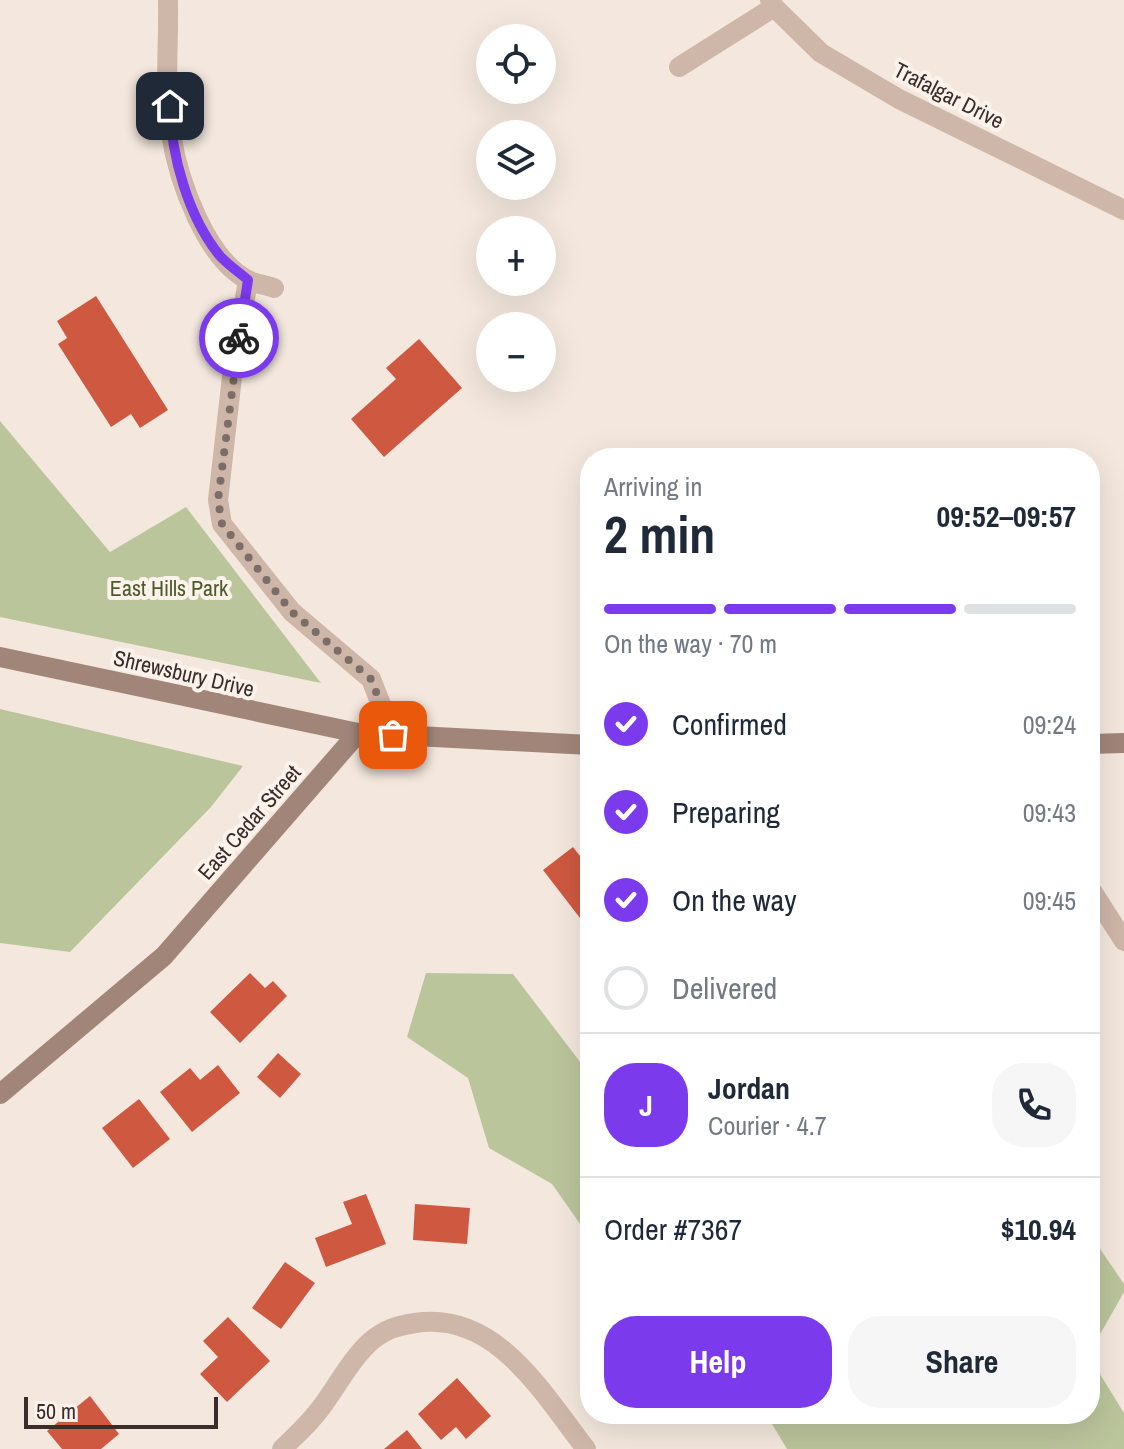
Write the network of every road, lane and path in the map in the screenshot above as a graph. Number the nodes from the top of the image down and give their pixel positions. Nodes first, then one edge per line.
1 (168, 0) edge
2 (772, 4) edge
3 (679, 67) dead end
4 (1124, 210) edge
5 (248, 280) junction
6 (274, 288) dead end
7 (0, 657) edge
8 (358, 733) junction
9 (393, 735) junction
10 (1124, 743) edge
11 (580, 744) edge
12 (1100, 744) edge
13 (1100, 904) edge
14 (1124, 941) edge
15 (0, 1094) edge
16 (282, 1449) edge
17 (586, 1449) edge

1 - 5 street
2 - 3 street
2 - 4 street, Trafalgar Drive
5 - 6 street
5 - 9 street
7 - 8 main road, Shrewsbury Drive
8 - 9 main road
8 - 15 main road, East Cedar Street
9 - 11 main road
10 - 12 main road
13 - 14 street
16 - 17 street

